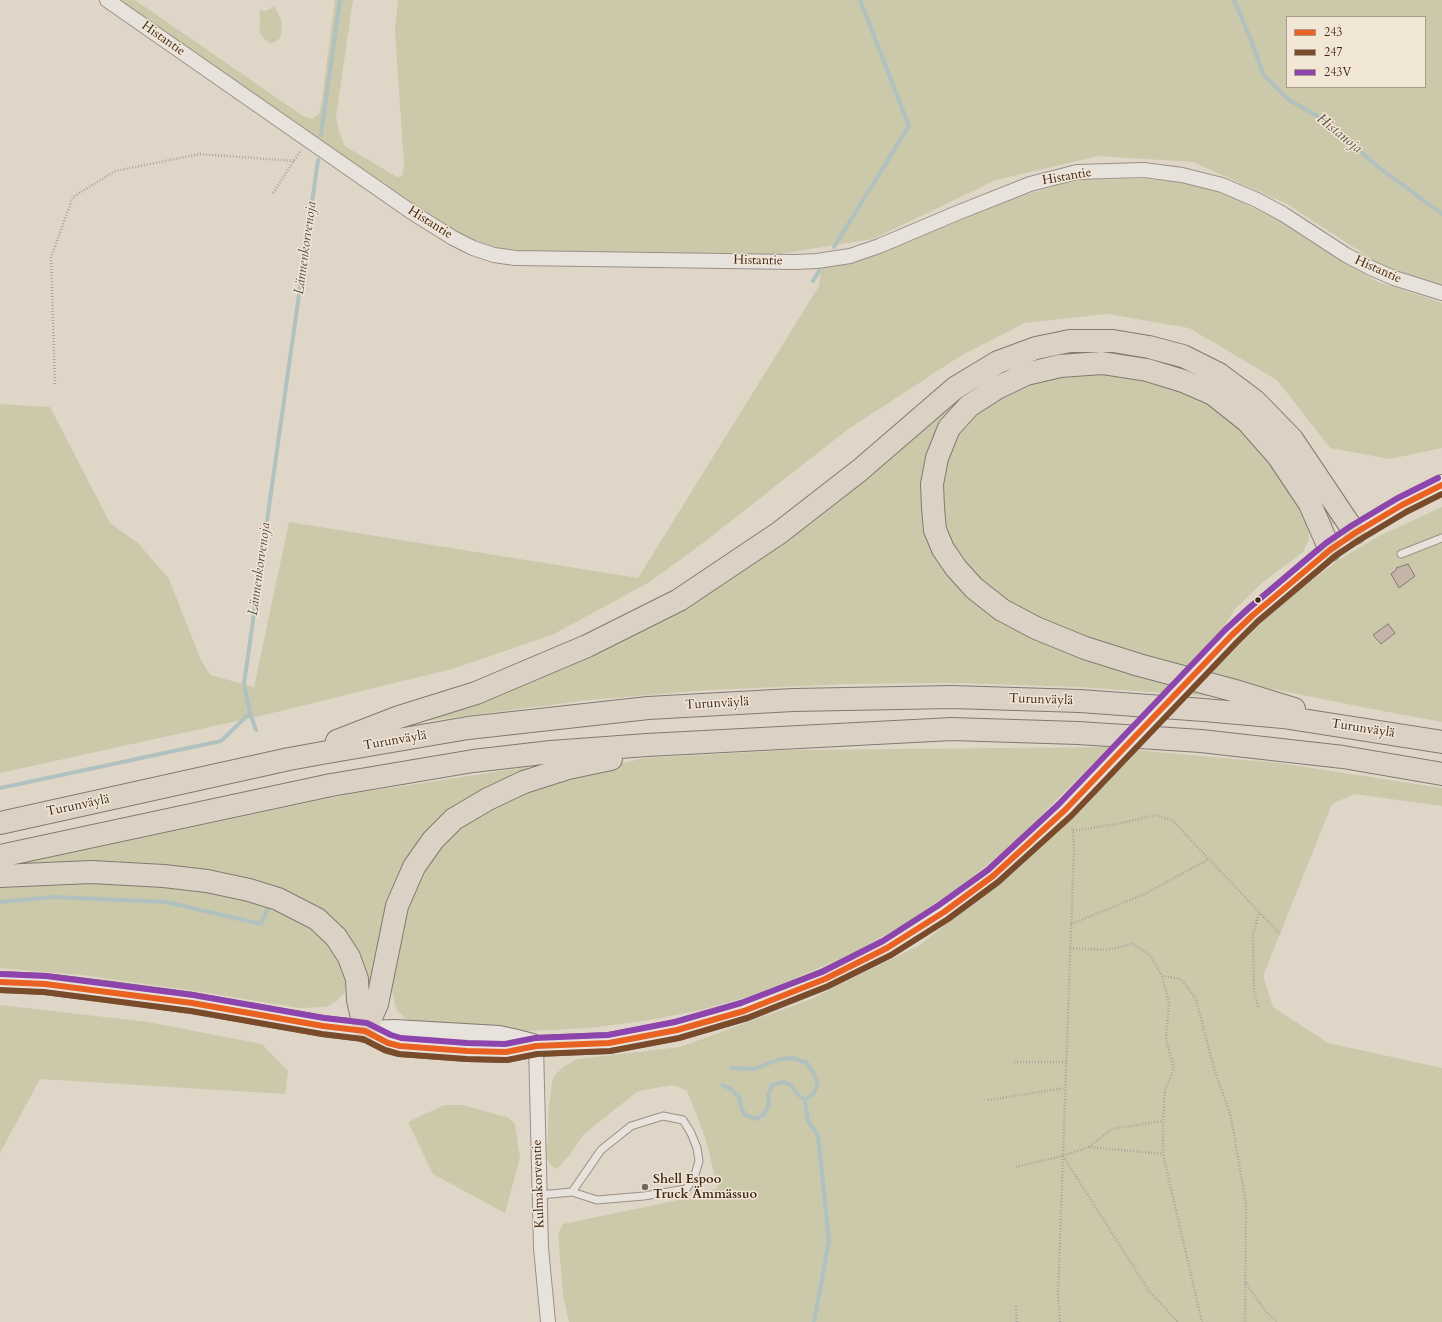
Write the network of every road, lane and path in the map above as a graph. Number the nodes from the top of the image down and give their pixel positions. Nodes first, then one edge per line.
1 (108, 0) edge
2 (307, 139) junction
3 (294, 161) junction
4 (274, 193) dead end
5 (1442, 293) edge
6 (55, 384) dead end
7 (1442, 485) edge
8 (1355, 533) junction
9 (1442, 538) edge
10 (1330, 550) junction
11 (1400, 554) dead end
12 (1360, 728) junction
13 (1442, 742) edge
14 (647, 745) junction
15 (289, 759) junction
16 (1442, 774) edge
17 (1065, 810) junction
18 (0, 823) edge
19 (1073, 831) junction
20 (0, 856) edge
21 (1209, 858) junction
22 (0, 876) edge
23 (1259, 912) junction
24 (1071, 924) junction
25 (1280, 934) dead end
26 (1070, 948) junction
27 (1162, 976) junction
28 (0, 982) edge
29 (1258, 1007) dead end
30 (365, 1032) junction
31 (536, 1046) junction
32 (1014, 1062) dead end
33 (1066, 1062) junction
34 (1065, 1088) junction
35 (988, 1100) dead end
36 (1163, 1121) junction
37 (1089, 1146) junction
38 (1163, 1154) junction
39 (1062, 1156) junction
40 (1016, 1167) dead end
41 (572, 1192) junction
42 (540, 1195) junction
43 (1245, 1282) junction
44 (1016, 1306) dead end
45 (548, 1322) edge
46 (1017, 1322) edge
47 (1060, 1322) edge
48 (1178, 1322) edge
49 (1202, 1322) edge
50 (1245, 1322) edge
51 (1278, 1322) edge

1 - 2 street, Histantie
2 - 3 path
2 - 5 street, Histantie
3 - 4 path
3 - 6 path
7 - 8 main road
8 - 10 main road
8 - 15 highway
9 - 11 lane
10 - 12 highway
10 - 17 main road, bridge
12 - 13 highway, Turunväylä
12 - 15 highway, Turunväylä
14 - 16 highway
14 - 20 highway
14 - 30 highway
15 - 18 highway, Turunväylä
17 - 19 path
17 - 31 main road
19 - 21 path
19 - 24 path
21 - 23 path
21 - 24 path
22 - 30 highway
23 - 25 path
23 - 29 path
24 - 26 path
26 - 27 path
26 - 33 path
27 - 36 path
27 - 43 path
28 - 30 main road
30 - 31 main road
31 - 42 street, Kulmakorventie
32 - 33 path
33 - 34 path
34 - 35 path
34 - 39 path
36 - 37 path
36 - 38 path
37 - 38 path
37 - 39 path
38 - 49 path
39 - 40 path
39 - 47 path
39 - 48 path
41 - 41 lane
41 - 42 lane
42 - 45 street, Kulmakorventie
43 - 50 path
43 - 51 path
44 - 46 path

